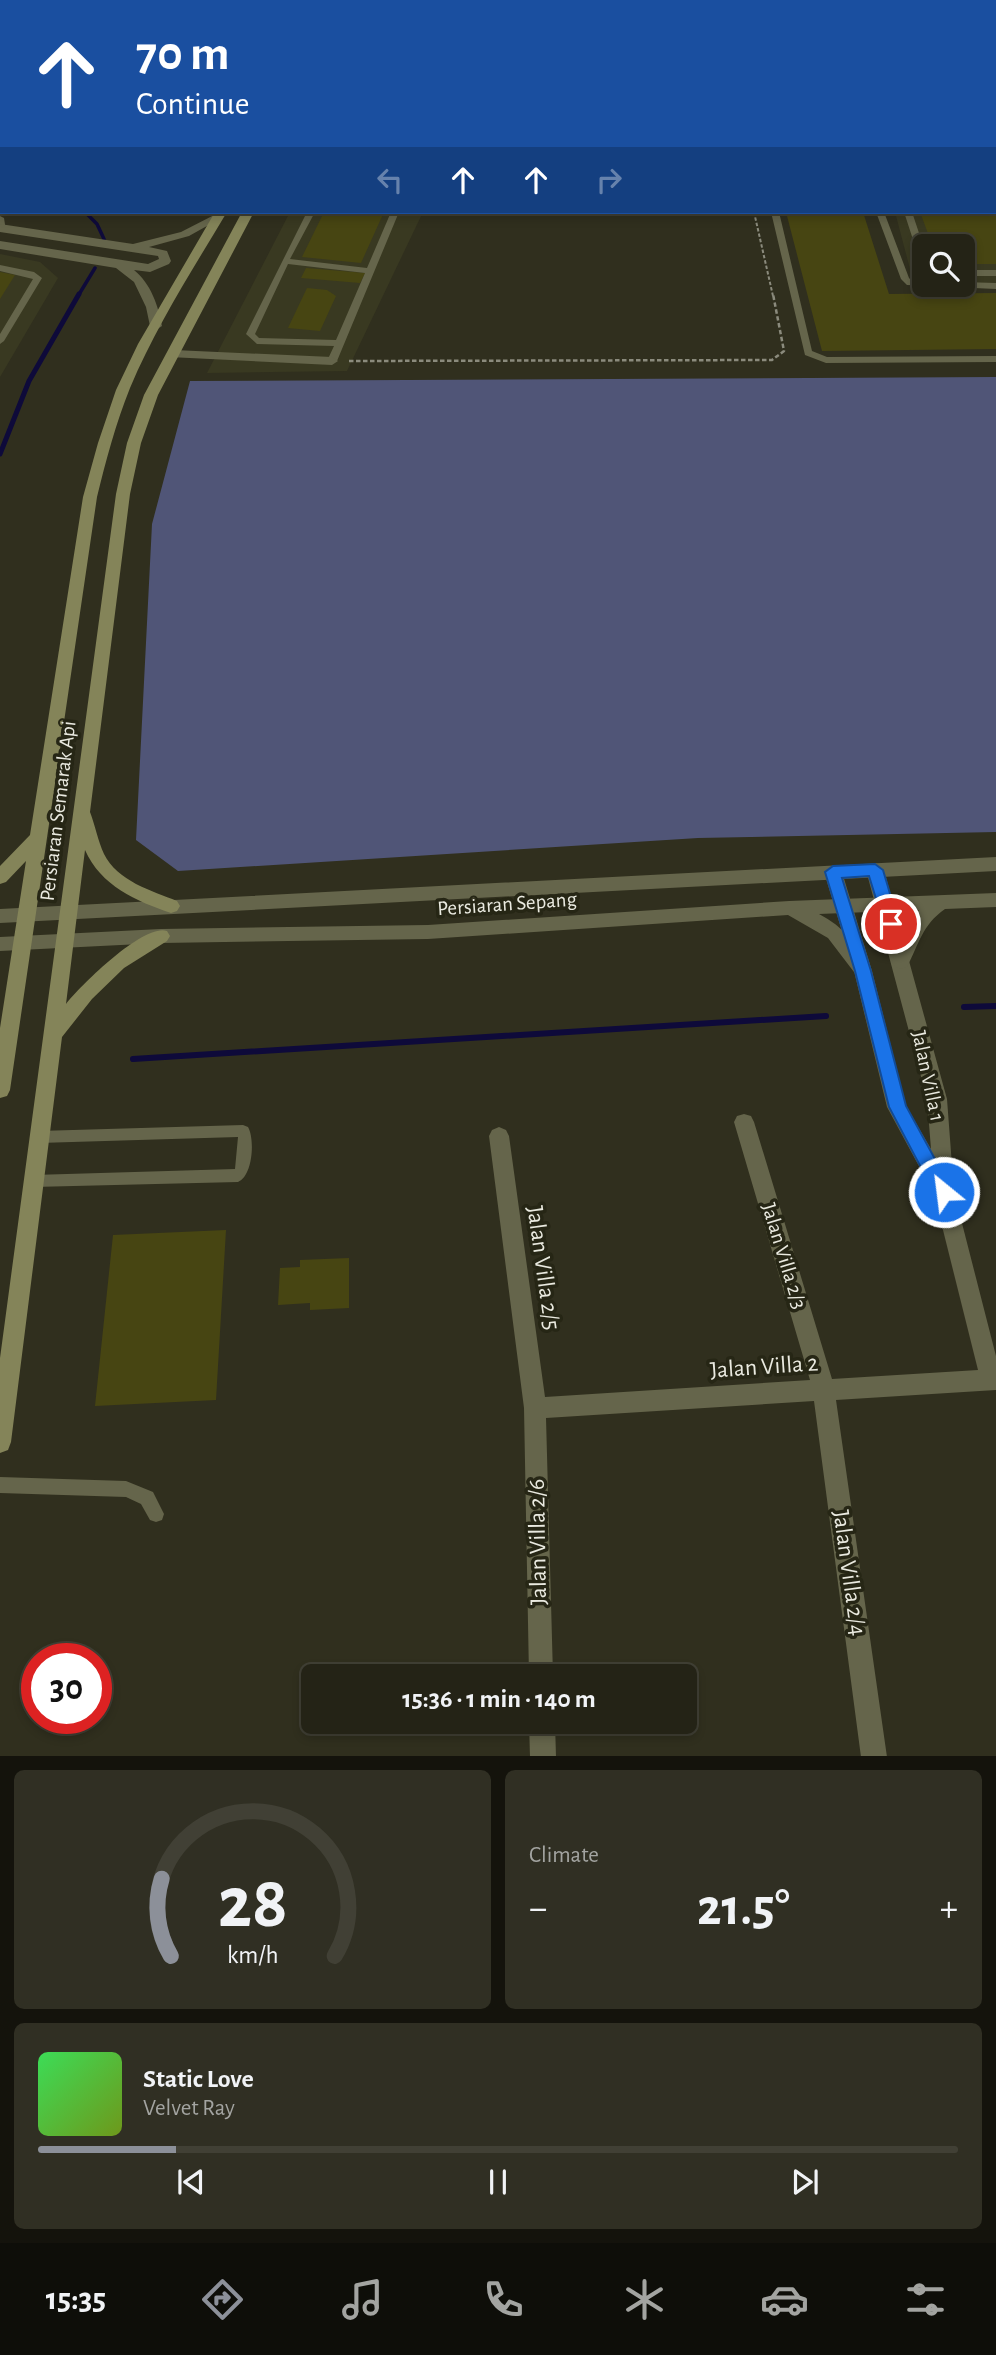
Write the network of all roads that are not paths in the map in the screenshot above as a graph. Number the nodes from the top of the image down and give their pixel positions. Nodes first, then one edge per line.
1 (121, 0) edge
2 (175, 0) edge
3 (220, 214) edge
4 (247, 214) edge
5 (310, 214) edge
6 (394, 214) edge
7 (775, 214) edge
8 (881, 214) edge
9 (909, 214) edge
10 (1, 225) edge
11 (915, 234) edge
12 (0, 245) edge
13 (133, 248) junction
14 (285, 261) junction
15 (120, 265) junction
16 (0, 268) edge
17 (370, 271) junction
18 (975, 273) edge
19 (996, 273) edge
20 (996, 286) edge
21 (156, 326) junction
22 (0, 341) edge
23 (340, 343) junction
24 (174, 354) junction
25 (996, 359) edge
26 (332, 361) joint
27 (81, 808) junction
28 (37, 839) junction
29 (996, 864) edge
30 (875, 870) junction
31 (833, 872) junction
32 (0, 877) edge
33 (996, 900) edge
34 (940, 903) junction
35 (886, 905) junction
36 (171, 906) junction
37 (843, 906) junction
38 (789, 908) junction
39 (68, 911) junction
40 (25, 914) junction
41 (0, 916) edge
42 (161, 936) junction
43 (64, 941) junction
44 (21, 943) junction
45 (0, 944) edge
46 (901, 962) junction
47 (863, 971) junction
48 (4, 1027) edge
49 (51, 1036) junction
50 (0, 1090) edge
51 (744, 1122) dead end
52 (499, 1136) dead end
53 (39, 1137) junction
54 (33, 1181) junction
55 (944, 1192) junction
56 (993, 1379) edge
57 (824, 1390) junction
58 (535, 1408) junction
59 (0, 1442) edge
60 (0, 1485) edge
61 (156, 1514) dead end
62 (541, 1664) edge
63 (542, 1734) edge
64 (543, 1756) edge
65 (874, 1756) edge

1 - 2 lane
3 - 13 street
3 - 21 main road, Persiaran Semarak Api
4 - 24 main road, Persiaran Semarak Api
5 - 14 lane
6 - 17 lane
7 - 25 lane
8 - 20 lane
9 - 11 lane
10 - 13 street
12 - 15 street
13 - 15 street
14 - 17 lane
14 - 23 lane
15 - 21 street
16 - 22 lane
17 - 23 lane
18 - 19 lane
21 - 28 main road, Persiaran Semarak Api
23 - 26 lane
24 - 26 street
24 - 27 main road, Persiaran Semarak Api
27 - 36 main road
27 - 39 main road, Persiaran Semarak Api
28 - 32 main road
28 - 40 main road, Persiaran Semarak Api
29 - 30 street, Persiaran Sepang
30 - 31 street, Persiaran Sepang
30 - 35 street, Jalan Villa 1
31 - 36 street, Persiaran Sepang
31 - 37 street, Jalan Villa 1
33 - 34 street, Persiaran Sepang
34 - 35 street, Persiaran Sepang
34 - 46 street
35 - 37 street, Persiaran Sepang
35 - 46 street, Jalan Villa 1
36 - 39 street, Persiaran Sepang
37 - 38 street, Persiaran Sepang
37 - 47 street, Jalan Villa 1
38 - 42 street, Persiaran Sepang
38 - 47 street
39 - 40 street, Persiaran Sepang
39 - 43 main road, Persiaran Semarak Api
40 - 41 street, Persiaran Sepang
40 - 44 main road, Persiaran Semarak Api
42 - 43 street, Persiaran Sepang
42 - 49 main road
43 - 44 street, Persiaran Sepang
43 - 49 main road, Persiaran Semarak Api
44 - 45 street, Persiaran Sepang
44 - 48 main road, Persiaran Semarak Api
46 - 55 street, Jalan Villa 1
47 - 55 street, Jalan Villa 1
48 - 50 main road, Persiaran Semarak Api
49 - 53 main road, Persiaran Semarak Api
51 - 57 street, Jalan Villa 2/3
52 - 58 street, Jalan Villa 2/5
53 - 54 main road, Persiaran Semarak Api
53 - 54 lane
54 - 59 main road, Persiaran Semarak Api
55 - 56 street, Jalan Villa 1
56 - 57 street, Jalan Villa 2
57 - 58 street, Jalan Villa 2
57 - 65 street, Jalan Villa 2/4
58 - 62 street, Jalan Villa 2/6
60 - 61 lane
63 - 64 street

